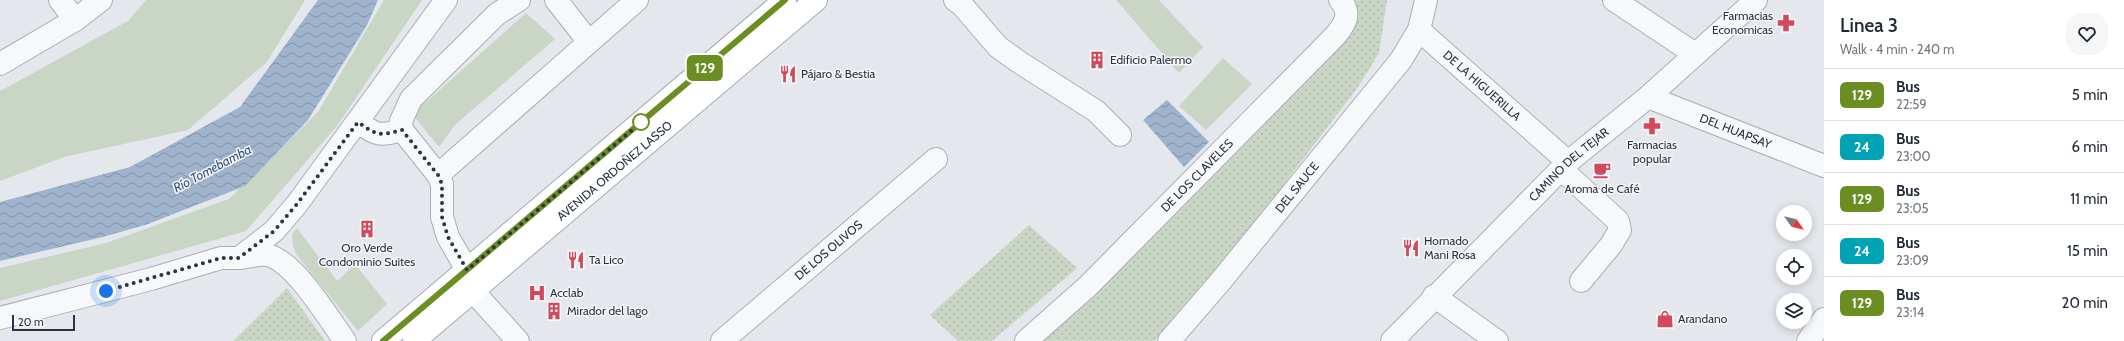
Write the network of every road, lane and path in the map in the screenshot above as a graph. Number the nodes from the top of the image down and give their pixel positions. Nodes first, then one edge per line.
1 (60, 0) edge
2 (101, 0) edge
3 (446, 0) edge
4 (519, 0) edge
5 (556, 0) edge
6 (637, 0) edge
7 (785, 0) edge
8 (816, 0) edge
9 (955, 0) edge
10 (1340, 0) edge
11 (1426, 0) edge
12 (1614, 0) edge
13 (1756, 0) edge
14 (75, 20) junction
15 (1419, 30) junction
16 (589, 42) junction
17 (1695, 54) junction
18 (0, 64) edge
19 (1648, 97) junction
20 (358, 122) junction
21 (402, 130) junction
22 (1120, 135) dead end
23 (936, 159) dead end
24 (1564, 166) junction
25 (1824, 166) edge
26 (438, 175) junction
27 (239, 258) junction
28 (469, 280) junction
29 (1581, 281) dead end
30 (1434, 296) junction
31 (0, 318) edge
32 (1824, 319) edge
33 (346, 341) edge
34 (383, 341) edge
35 (414, 341) edge
36 (518, 341) edge
37 (722, 341) edge
38 (1026, 341) edge
39 (1170, 341) edge
40 (1392, 341) edge
41 (1497, 341) edge
42 (1808, 341) edge

1 - 14 street
2 - 14 street
3 - 20 street
4 - 21 street
5 - 16 street
6 - 16 street
7 - 28 main road, AVENIDA ORDOÑEZ LASSO
8 - 28 main road, AVENIDA ORDOÑEZ LASSO
9 - 22 street
10 - 38 street, DE LOS CLAVELES
11 - 15 street
12 - 17 street
13 - 17 street, CAMINO DEL TEJAR
14 - 18 street
15 - 24 street, DE LA HIGUERILLA
15 - 39 street, DEL SAUCE
16 - 26 street
17 - 19 street, CAMINO DEL TEJAR
19 - 24 street, CAMINO DEL TEJAR
19 - 25 street, DEL HUAPSAY
20 - 21 street
20 - 27 street
21 - 26 street
23 - 37 street, DE LOS OLIVOS
24 - 29 street, DE LA HIGUERILLA
24 - 30 street, CAMINO DEL TEJAR
26 - 28 street
27 - 31 street
27 - 33 street
28 - 34 main road, AVENIDA ORDOÑEZ LASSO
28 - 35 main road, AVENIDA ORDOÑEZ LASSO
28 - 36 street
30 - 40 street, CAMINO DEL TEJAR
30 - 41 street
32 - 42 street

